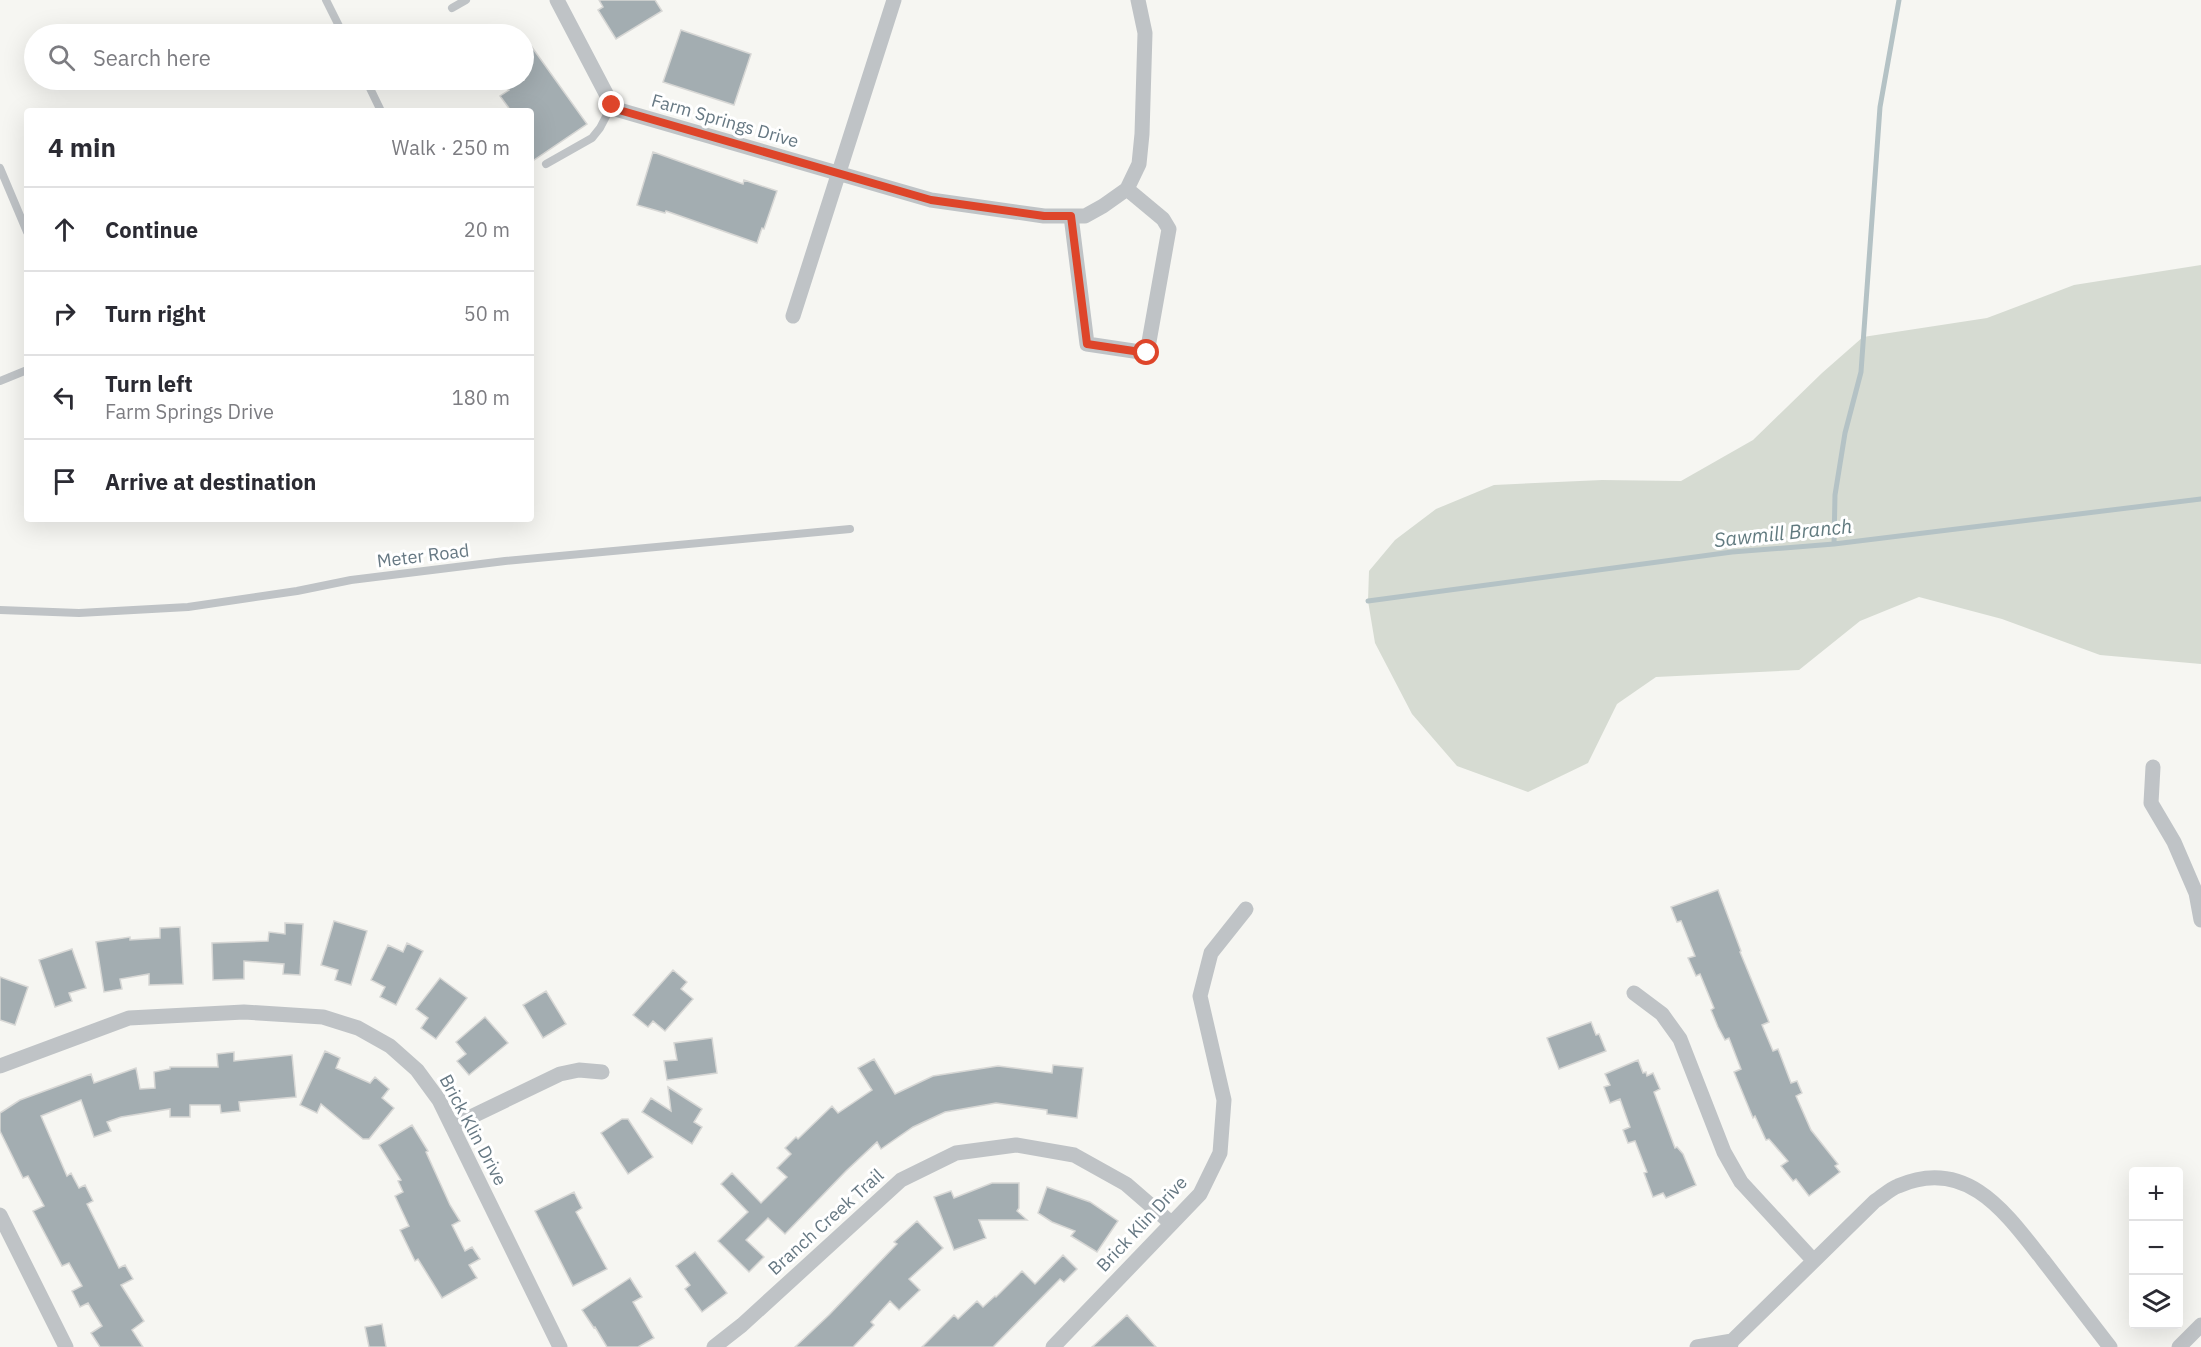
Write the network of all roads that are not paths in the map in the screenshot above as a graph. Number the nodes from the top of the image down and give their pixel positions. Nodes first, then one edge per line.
1 (326, 0) edge
2 (466, 0) edge
3 (557, 0) edge
4 (894, 0) edge
5 (1138, 0) edge
6 (452, 8) dead end
7 (338, 24) edge
8 (371, 90) edge
9 (612, 105) junction
10 (380, 108) edge
11 (546, 164) dead end
12 (0, 168) edge
13 (839, 174) junction
14 (1127, 189) junction
15 (1071, 216) junction
16 (24, 225) edge
17 (793, 316) dead end
18 (24, 371) edge
19 (0, 381) edge
20 (850, 529) dead end
21 (0, 610) edge
22 (2153, 767) dead end
23 (1246, 909) dead end
24 (2201, 920) edge
25 (1635, 993) dead end
26 (0, 1066) edge
27 (602, 1072) dead end
28 (452, 1126) junction
29 (0, 1215) edge
30 (1171, 1223) junction
31 (1813, 1260) junction
32 (2201, 1325) edge
33 (1731, 1344) edge
34 (66, 1347) edge
35 (560, 1347) edge
36 (714, 1347) edge
37 (1053, 1347) edge
38 (1697, 1347) edge
39 (2110, 1347) edge
40 (2179, 1347) edge

1 - 7 lane
2 - 6 lane
3 - 9 street
4 - 13 street
5 - 14 street
8 - 10 lane
9 - 11 lane
9 - 13 street, Farm Springs Drive
12 - 16 lane
13 - 15 street, Farm Springs Drive
13 - 17 street
14 - 15 street, Farm Springs Drive
14 - 15 street
18 - 19 lane
20 - 21 lane, Meter Road
22 - 24 street
23 - 30 street, Brick Klin Drive
25 - 31 street
26 - 28 street, Brick Klin Drive
27 - 28 street
28 - 35 street, Brick Klin Drive
29 - 34 street
30 - 36 street, Branch Creek Trail
30 - 37 street, Brick Klin Drive
31 - 33 street
31 - 39 street
32 - 40 street
33 - 38 street

